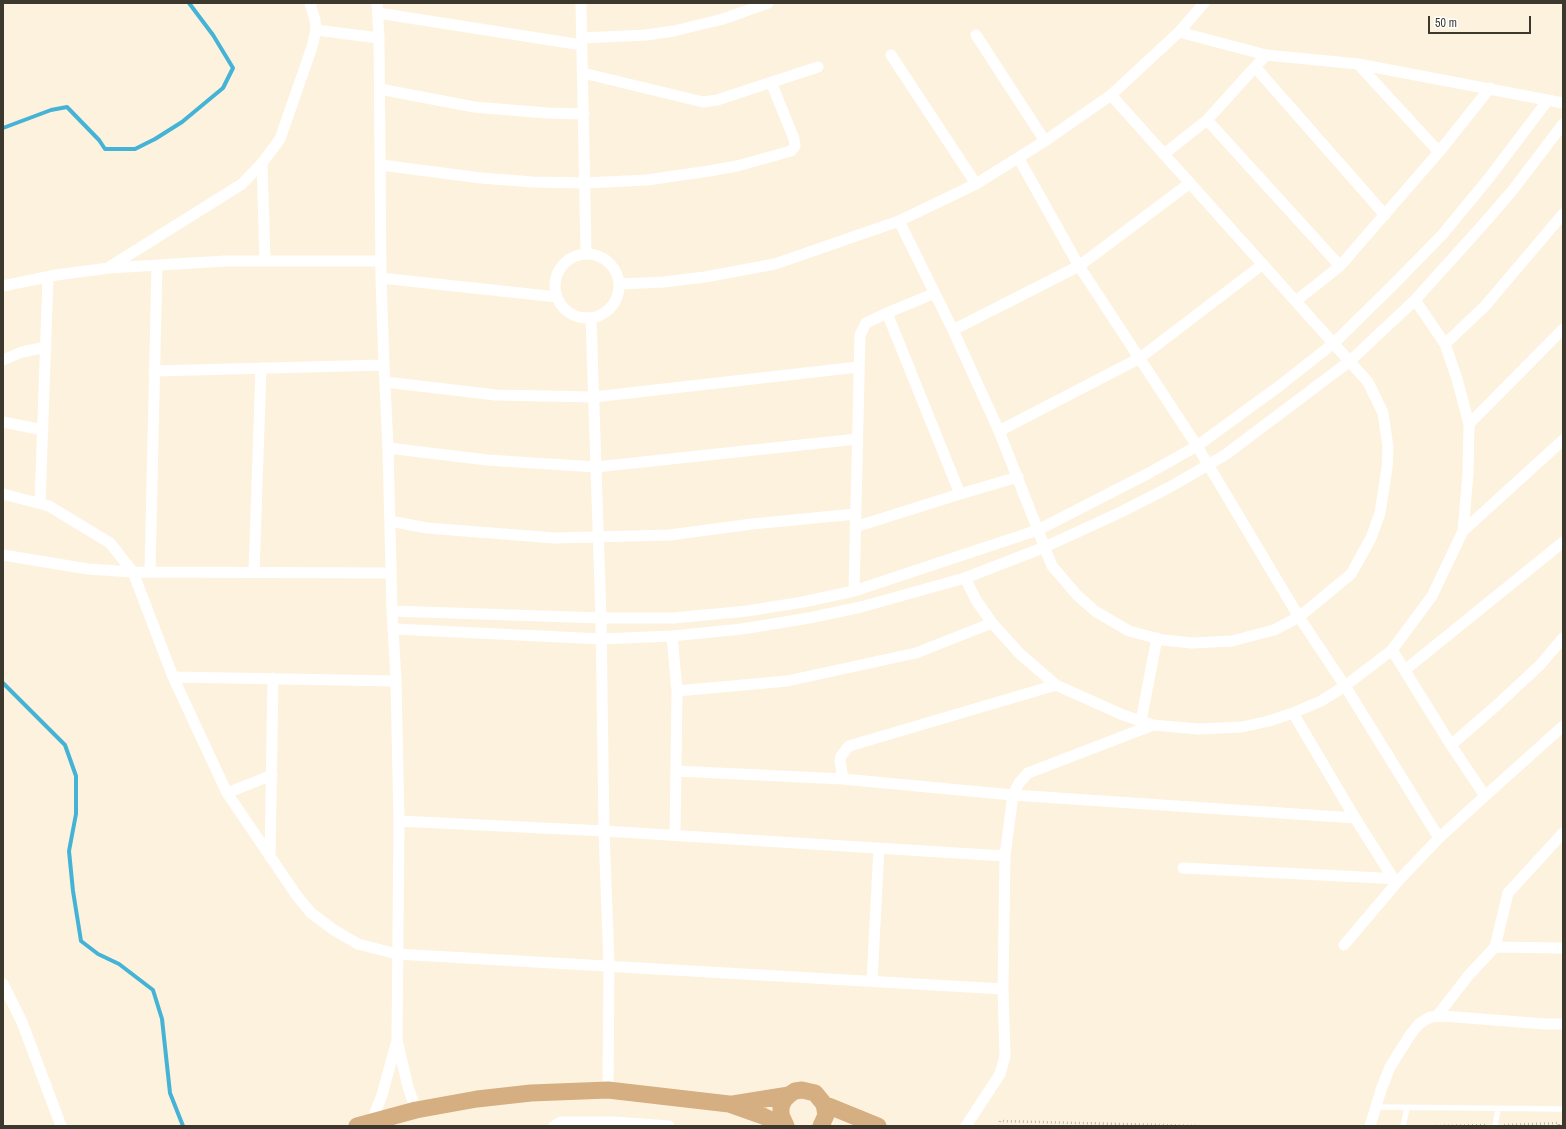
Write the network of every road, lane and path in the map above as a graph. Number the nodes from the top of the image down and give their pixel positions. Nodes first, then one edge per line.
1 (310, 3) edge
2 (580, 3) edge
3 (768, 3) edge
4 (1204, 3) edge
5 (378, 8) edge
6 (316, 30) junction
7 (1179, 32) junction
8 (976, 35) dead end
9 (379, 38) junction
10 (582, 42) junction
11 (891, 55) dead end
12 (1266, 55) junction
13 (1358, 64) junction
14 (818, 67) dead end
15 (1255, 67) junction
16 (583, 73) junction
17 (771, 82) junction
18 (1490, 88) junction
19 (380, 89) junction
20 (1111, 95) junction
21 (1548, 100) junction
22 (1563, 103) edge
23 (584, 114) junction
24 (1207, 120) junction
25 (1563, 124) edge
26 (1045, 141) junction
27 (1439, 152) junction
28 (1164, 154) junction
29 (1019, 159) junction
30 (262, 163) junction
31 (380, 165) junction
32 (585, 183) junction
33 (1190, 183) junction
34 (976, 184) junction
35 (1563, 214) edge
36 (1385, 215) junction
37 (899, 221) junction
38 (586, 253) junction
39 (265, 260) junction
40 (381, 261) junction
41 (1264, 264) junction
42 (157, 265) junction
43 (1079, 266) junction
44 (1340, 266) junction
45 (109, 268) junction
46 (48, 277) junction
47 (381, 278) junction
48 (620, 284) junction
49 (3, 286) edge
50 (935, 293) junction
51 (557, 297) junction
52 (1414, 300) junction
53 (1296, 301) junction
54 (887, 313) junction
55 (591, 318) junction
56 (1563, 329) edge
57 (953, 330) junction
58 (1334, 343) junction
59 (1444, 344) junction
60 (46, 347) junction
61 (1140, 358) junction
62 (3, 360) edge
63 (1350, 361) junction
64 (384, 365) junction
65 (858, 367) junction
66 (261, 368) junction
67 (154, 371) junction
68 (385, 382) junction
69 (594, 398) junction
70 (3, 422) edge
71 (1469, 424) junction
72 (43, 430) junction
73 (998, 431) junction
74 (857, 439) junction
75 (1563, 440) edge
76 (1197, 446) junction
77 (388, 448) junction
78 (1209, 464) junction
79 (596, 467) junction
80 (1018, 477) junction
81 (3, 494) edge
82 (960, 494) junction
83 (40, 503) junction
84 (855, 514) junction
85 (390, 521) junction
86 (855, 527) junction
87 (1038, 530) junction
88 (1463, 531) junction
89 (599, 537) junction
90 (1563, 542) edge
91 (1045, 548) junction
92 (3, 555) edge
93 (133, 572) junction
94 (150, 572) junction
95 (254, 572) junction
96 (391, 573) junction
97 (965, 578) junction
98 (854, 591) junction
99 (392, 611) junction
100 (1299, 617) junction
101 (601, 618) junction
102 (992, 623) junction
103 (394, 629) junction
104 (672, 636) junction
105 (1157, 638) junction
106 (1563, 638) edge
107 (602, 639) junction
108 (1392, 650) junction
109 (1405, 670) junction
110 (173, 677) junction
111 (273, 678) junction
112 (396, 681) junction
113 (1056, 685) junction
114 (1345, 686) junction
115 (677, 692) junction
116 (1293, 713) junction
117 (1141, 721) junction
118 (1153, 725) junction
119 (1563, 726) edge
120 (1451, 745) junction
121 (676, 771) junction
122 (272, 775) junction
123 (843, 779) junction
124 (226, 793) junction
125 (1013, 795) junction
126 (1485, 796) junction
127 (1355, 818) junction
128 (399, 821) junction
129 (604, 830) junction
130 (1563, 833) edge
131 (675, 835) junction
132 (1439, 838) junction
133 (879, 848) junction
134 (1005, 856) junction
135 (270, 857) junction
136 (1183, 868) dead end
137 (1396, 878) junction
138 (1344, 945) dead end
139 (1495, 946) junction
140 (1563, 948) edge
141 (397, 954) junction
142 (608, 966) junction
143 (872, 981) junction
144 (3, 984) edge
145 (1003, 989) junction
146 (1437, 1016) junction
147 (1563, 1024) edge
148 (397, 1040) junction
149 (608, 1090) junction
150 (789, 1095) junction
151 (729, 1104) junction
152 (824, 1104) junction
153 (1375, 1107) junction
154 (1407, 1108) junction
155 (1498, 1109) junction
156 (1563, 1109) edge
157 (416, 1110) junction
158 (365, 1124) edge
159 (60, 1126) edge
160 (554, 1126) edge
161 (669, 1126) edge
162 (784, 1126) edge
163 (821, 1126) edge
164 (878, 1126) edge
165 (966, 1126) edge
166 (999, 1126) edge
167 (1202, 1126) edge
168 (1370, 1126) edge
169 (1403, 1126) edge
170 (1495, 1126) edge

1 - 6 street
2 - 10 street
3 - 10 street
4 - 7 street
5 - 9 street
5 - 10 street
6 - 9 street
6 - 30 street
7 - 12 street
7 - 20 street
8 - 26 street
9 - 19 street
10 - 16 street
11 - 34 street
12 - 13 street
12 - 15 street
13 - 18 street
13 - 27 street
14 - 17 street
15 - 24 street
15 - 36 street
16 - 17 street
16 - 23 street
17 - 32 street
18 - 21 street
18 - 27 street
19 - 23 street
19 - 31 street
20 - 26 street
20 - 28 street
21 - 22 street
21 - 58 street
23 - 32 street
24 - 28 street
24 - 44 street
25 - 52 street
26 - 29 street
27 - 36 street
28 - 33 street
29 - 34 street
29 - 43 street
30 - 39 street
30 - 45 street
31 - 32 street
31 - 40 street
32 - 38 street
33 - 41 street
33 - 43 street
34 - 37 street
35 - 59 street
36 - 44 street
37 - 48 street
37 - 50 street
38 - 48 street
38 - 51 street
39 - 40 street
39 - 42 street
40 - 47 street
41 - 53 street
41 - 61 street
42 - 45 street
42 - 67 street
43 - 57 street
43 - 61 street
44 - 53 street
45 - 46 street
46 - 49 street
46 - 60 street
47 - 51 street
47 - 64 street
48 - 55 street
50 - 54 street
50 - 57 street
51 - 55 street
52 - 59 street
52 - 63 street
53 - 58 street
54 - 65 street
54 - 82 street
55 - 69 street
56 - 71 street
57 - 73 street
58 - 63 street
58 - 76 street
59 - 71 street
60 - 62 street
60 - 72 street
61 - 73 street
61 - 76 street
63 - 78 street
63 - 100 street
64 - 66 street
64 - 68 street
65 - 69 street
65 - 74 street
66 - 67 street
66 - 95 street
67 - 94 street
68 - 69 street
68 - 77 street
69 - 79 street
70 - 72 street
71 - 88 street
72 - 83 street
73 - 80 street
74 - 79 street
74 - 84 street
75 - 88 street
76 - 78 street
76 - 87 street
77 - 79 street
77 - 85 street
78 - 91 street
78 - 100 street
79 - 89 street
80 - 82 street
80 - 87 street
81 - 83 street
82 - 86 street
83 - 93 street
84 - 86 street
84 - 89 street
85 - 89 street
85 - 96 street
86 - 98 street
87 - 91 street
87 - 98 street
88 - 108 street
89 - 101 street
90 - 109 street
91 - 97 street
91 - 105 street
92 - 93 street
93 - 94 street
93 - 110 street
94 - 95 street
95 - 96 street
96 - 99 street
97 - 102 street
97 - 104 street
98 - 101 street
99 - 101 street
99 - 103 street
100 - 105 street
100 - 114 street
101 - 107 street
102 - 113 street
102 - 115 street
103 - 107 street
103 - 112 street
104 - 107 street
104 - 115 street
105 - 117 street
106 - 120 street
107 - 129 street
108 - 109 street
108 - 114 street
109 - 120 street
110 - 111 street
110 - 124 street
111 - 112 street
111 - 122 street
112 - 128 street
113 - 117 street
113 - 123 street
114 - 116 street
114 - 132 street
115 - 121 street
116 - 118 street
116 - 127 street
117 - 118 street
118 - 125 street
119 - 126 street
120 - 126 street
121 - 123 street
121 - 131 street
122 - 124 street
122 - 135 street
123 - 125 street
124 - 135 street
125 - 127 street
125 - 134 street
126 - 132 street
127 - 137 street
128 - 129 street
128 - 141 street
129 - 131 street
129 - 142 street
130 - 139 street
131 - 133 street
132 - 137 street
133 - 134 street
133 - 143 street
134 - 145 street
135 - 141 street
136 - 137 street
137 - 138 street
139 - 140 street
139 - 146 street
141 - 142 street
141 - 148 street
142 - 143 street
142 - 149 street
143 - 145 street
144 - 159 street
145 - 165 street
146 - 147 street
146 - 153 street
148 - 157 street
148 - 158 street
149 - 151 main road
149 - 157 main road
150 - 151 main road
150 - 152 main road
150 - 162 main road
151 - 162 main road
152 - 163 main road
152 - 164 main road
153 - 154 lane
153 - 168 street
154 - 155 lane
154 - 169 lane
155 - 156 lane
155 - 170 lane
157 - 158 main road
160 - 161 street
166 - 167 path

